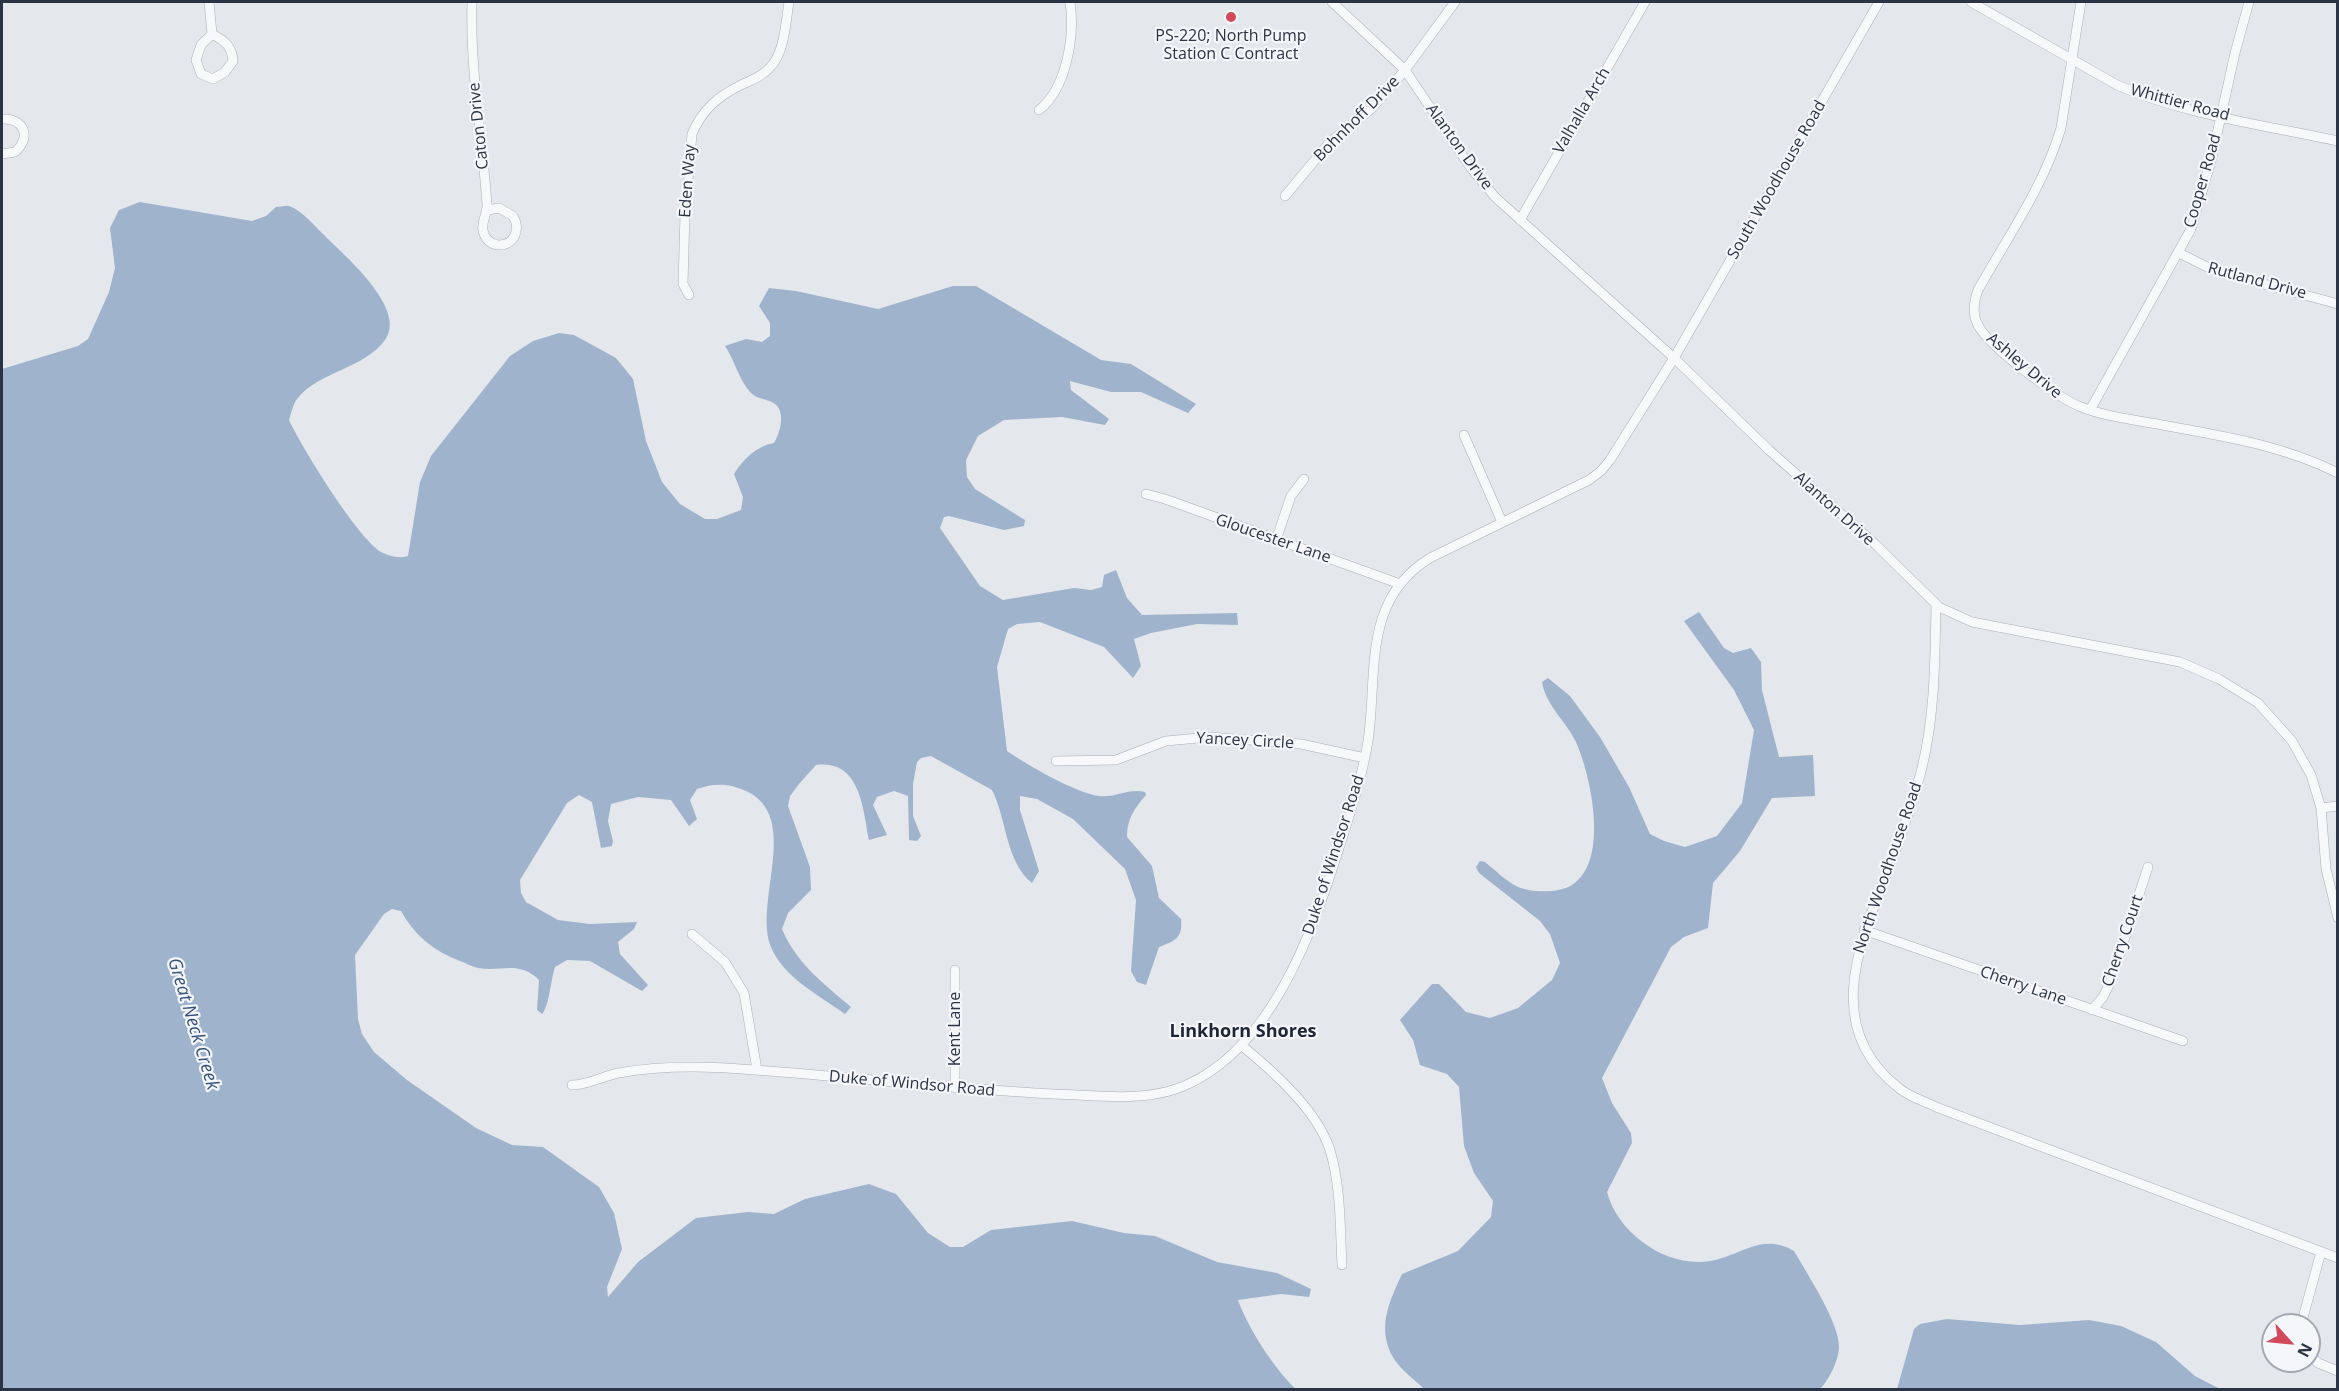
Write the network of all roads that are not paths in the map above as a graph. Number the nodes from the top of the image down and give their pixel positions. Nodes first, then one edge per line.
1 (209, 2) edge
2 (472, 2) edge
3 (789, 2) edge
4 (1070, 2) edge
5 (1332, 2) edge
6 (1455, 2) edge
7 (1644, 2) edge
8 (1879, 2) edge
9 (1971, 2) edge
10 (2081, 2) edge
11 (2249, 2) edge
12 (212, 34) junction
13 (2072, 60) junction
14 (1406, 70) junction
15 (1039, 110) dead end
16 (2221, 116) junction
17 (2, 119) edge
18 (2337, 141) edge
19 (2, 154) edge
20 (1285, 196) dead end
21 (487, 210) junction
22 (1520, 220) junction
23 (2179, 254) junction
24 (688, 295) dead end
25 (2337, 304) edge
26 (1674, 357) junction
27 (2090, 410) junction
28 (1464, 435) dead end
29 (2337, 473) edge
30 (1304, 479) dead end
31 (1146, 494) dead end
32 (1502, 522) junction
33 (1276, 540) junction
34 (1400, 584) junction
35 (1936, 604) junction
36 (1365, 758) junction
37 (1056, 761) dead end
38 (2337, 806) edge
39 (2321, 808) junction
40 (2148, 867) dead end
41 (2337, 918) edge
42 (1864, 930) junction
43 (692, 934) dead end
44 (955, 970) dead end
45 (2092, 1010) junction
46 (2183, 1041) dead end
47 (1241, 1046) junction
48 (757, 1070) junction
49 (572, 1085) dead end
50 (955, 1088) junction
51 (2321, 1252) junction
52 (2337, 1258) edge
53 (1342, 1265) dead end
54 (2304, 1313) edge
55 (2321, 1365) edge
56 (2337, 1371) edge

1 - 12 street
2 - 21 street, Caton Drive
3 - 24 street, Eden Way
4 - 15 street
5 - 14 street, Alanton Drive
6 - 14 street, Bohnhoff Drive
7 - 22 street, Valhalla Arch
8 - 26 street, South Woodhouse Road
9 - 13 street, Whittier Road
10 - 13 street, Ashley Drive
11 - 16 street, Cooper Road
12 - 12 street
13 - 16 street, Whittier Road
13 - 27 street, Ashley Drive
14 - 20 street, Bohnhoff Drive
14 - 22 street, Alanton Drive
16 - 18 street, Whittier Road
16 - 23 street, Cooper Road
17 - 19 street
21 - 21 street, Caton Drive
22 - 26 street, Alanton Drive
23 - 25 street, Rutland Drive
23 - 27 street, Cooper Road
26 - 32 street, Duke of Windsor Road
26 - 35 street, Alanton Drive
27 - 29 street, Ashley Drive
28 - 32 street
30 - 33 street
31 - 33 street, Gloucester Lane
32 - 34 street, Duke of Windsor Road
33 - 34 street, Gloucester Lane
34 - 36 street, Duke of Windsor Road
35 - 39 street, Alanton Drive
35 - 42 street, North Woodhouse Road
36 - 37 street, Yancey Circle
36 - 47 street, Duke of Windsor Road
38 - 39 street
39 - 41 street, Alanton Drive
40 - 45 street, Cherry Court
42 - 45 street, Cherry Lane
42 - 51 street, North Woodhouse Road
43 - 48 street
44 - 50 street, Kent Lane
45 - 46 street, Cherry Lane
47 - 50 street, Duke of Windsor Road
47 - 53 street
48 - 49 street, Duke of Windsor Road
48 - 50 street, Duke of Windsor Road
51 - 52 street
51 - 54 street
55 - 56 street

